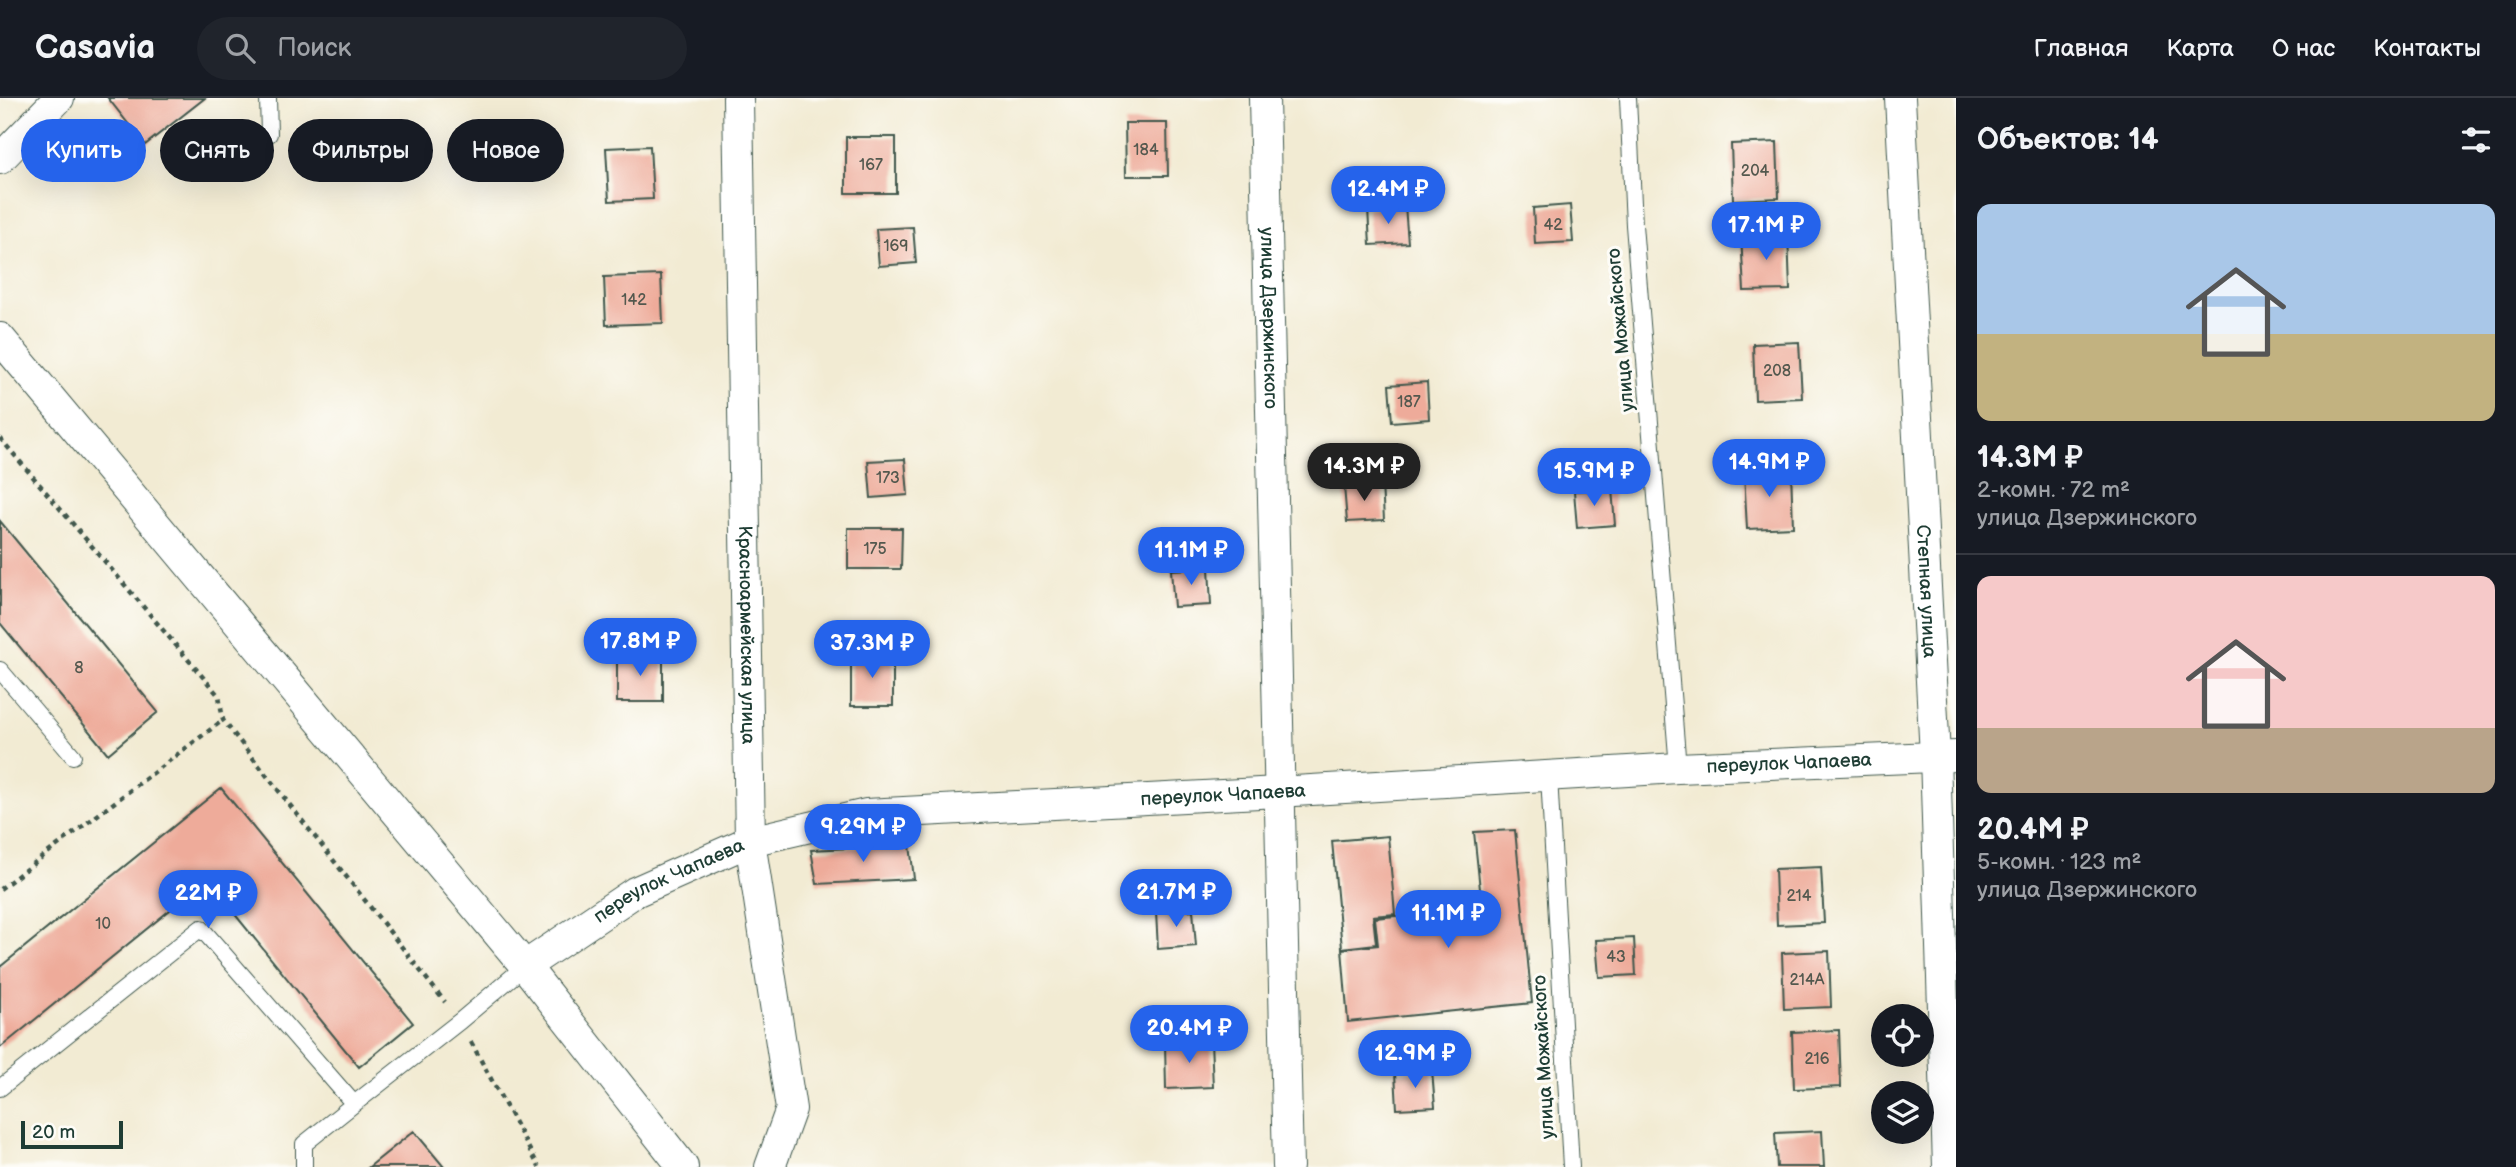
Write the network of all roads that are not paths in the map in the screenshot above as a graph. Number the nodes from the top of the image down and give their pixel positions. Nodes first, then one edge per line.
1 (59, 98) edge
2 (268, 98) edge
3 (738, 98) edge
4 (1264, 98) edge
5 (1628, 98) edge
6 (1900, 98) edge
7 (269, 119) edge
8 (0, 159) edge
9 (0, 338) edge
10 (0, 670) edge
11 (73, 756) dead end
12 (1945, 756) edge
13 (1678, 768) junction
14 (1549, 776) junction
15 (1278, 792) junction
16 (750, 841) junction
17 (525, 966) junction
18 (0, 1088) edge
19 (354, 1104) junction
20 (304, 1167) edge
21 (683, 1167) edge
22 (770, 1167) edge
23 (1288, 1167) edge
24 (1571, 1167) edge
25 (1948, 1167) edge

1 - 8 street
2 - 7 lane
3 - 16 street, Красноармейская улица
4 - 15 street, улица Дзержинского
5 - 13 lane, улица Можайского
6 - 12 street, Степная улица
9 - 17 street
10 - 11 lane
12 - 13 street, переулок Чапаева
12 - 25 street, Степная улица
13 - 14 street, переулок Чапаева
14 - 15 street, переулок Чапаева
14 - 24 lane, улица Можайского
15 - 16 street, переулок Чапаева
15 - 23 street, улица Дзержинского
16 - 17 street, переулок Чапаева
16 - 22 street, Красноармейская улица
17 - 19 lane
17 - 21 street
18 - 19 lane
19 - 20 lane

